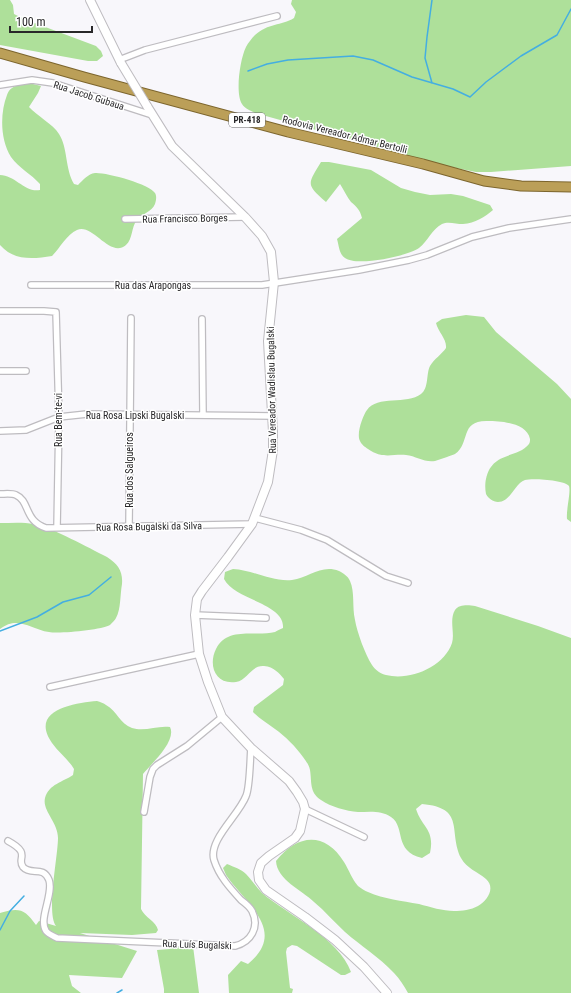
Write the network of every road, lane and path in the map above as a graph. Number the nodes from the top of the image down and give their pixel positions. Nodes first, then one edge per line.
1 (90, 0) edge
2 (277, 16) dead end
3 (0, 53) edge
4 (120, 61) junction
5 (0, 85) edge
6 (152, 116) junction
7 (571, 187) edge
8 (245, 217) junction
9 (125, 219) dead end
10 (571, 219) edge
11 (274, 282) junction
12 (31, 285) dead end
13 (0, 311) edge
14 (131, 318) dead end
15 (202, 318) dead end
16 (26, 370) dead end
17 (0, 371) edge
18 (129, 414) junction
19 (203, 415) junction
20 (272, 416) junction
21 (59, 417) junction
22 (0, 431) edge
23 (0, 494) edge
24 (253, 521) junction
25 (130, 526) junction
26 (57, 528) junction
27 (408, 583) dead end
28 (195, 614) junction
29 (266, 618) dead end
30 (199, 654) junction
31 (50, 687) dead end
32 (222, 717) junction
33 (251, 748) junction
34 (305, 809) junction
35 (144, 812) dead end
36 (364, 837) dead end
37 (8, 841) dead end
38 (387, 993) edge

1 - 4 main road, Rua Vereador Wadislau Bugalski
2 - 4 street
3 - 7 highway, Rodovia Vereador Admar Bertolli / PR-418
4 - 6 main road, Rua Vereador Wadislau Bugalski, bridge
5 - 6 street, Rua Jacob Gubaua
6 - 8 main road, Rua Vereador Wadislau Bugalski
8 - 9 street, Rua Francisco Borges
8 - 11 main road, Rua Vereador Wadislau Bugalski
10 - 11 street, Rua das Arapongas
11 - 12 street, Rua das Arapongas
11 - 20 main road, Rua Vereador Wadislau Bugalski
13 - 21 street, Rua Bem-te-vi
14 - 18 street, Rua dos Salgueiros
15 - 19 street
16 - 17 street
18 - 19 street, Rua Rosa Lipski Bugalski
18 - 21 street, Rua Rosa Lipski Bugalski
18 - 25 street, Rua dos Salgueiros
19 - 20 street, Rua Rosa Lipski Bugalski
20 - 24 main road, Rua Vereador Wadislau Bugalski
21 - 22 street, Rua Rosa Lipski Bugalski
21 - 26 street, Rua Bem-te-vi
23 - 26 street, Rua Rosa Bugalski da Silva
24 - 25 street, Rua Rosa Bugalski da Silva
24 - 27 street, Rua Rosa Bugalski da Silva
24 - 28 main road, Rua Vereador Wadislau Bugalski
25 - 26 street, Rua Rosa Bugalski da Silva
28 - 29 street
28 - 30 main road, Rua Vereador Wadislau Bugalski
30 - 31 street
30 - 32 main road, Rua Vereador Wadislau Bugalski
32 - 33 main road, Rua Vereador Wadislau Bugalski
32 - 35 street
33 - 34 main road, Rua Vereador Wadislau Bugalski
33 - 37 street, Rua Luís Bugalski
34 - 36 street
34 - 38 main road

